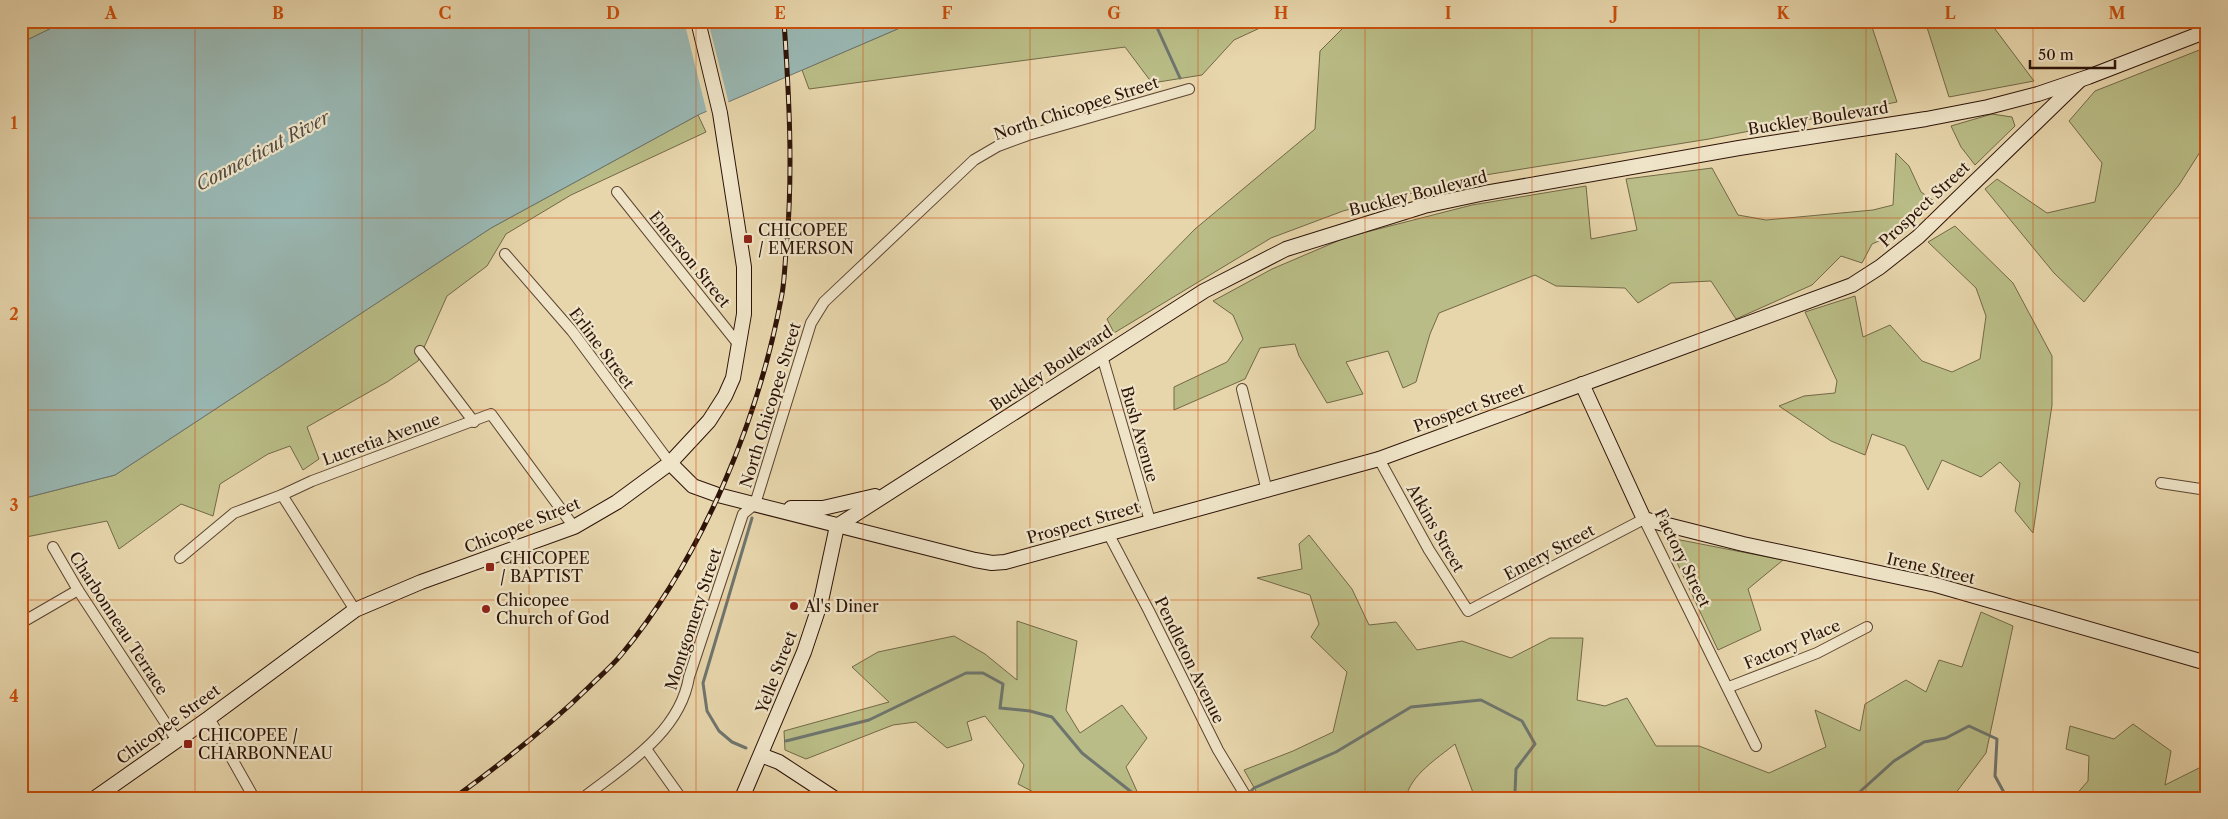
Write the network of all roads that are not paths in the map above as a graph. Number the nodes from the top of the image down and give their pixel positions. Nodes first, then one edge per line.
1 (698, 21) edge
2 (2207, 30) edge
3 (2080, 80) junction
4 (1190, 89) dead end
5 (617, 192) dead end
6 (505, 254) dead end
7 (739, 345) junction
8 (420, 350) dead end
9 (1102, 356) junction
10 (1582, 384) junction
11 (1242, 389) dead end
12 (474, 422) junction
13 (1379, 459) junction
14 (670, 463) junction
15 (2160, 483) dead end
16 (1267, 490) junction
17 (2207, 490) edge
18 (893, 491) junction
19 (282, 495) junction
20 (755, 504) junction
21 (771, 509) junction
22 (1644, 519) junction
23 (1150, 521) junction
24 (837, 526) junction
25 (574, 527) junction
26 (1108, 533) junction
27 (54, 547) dead end
28 (180, 558) dead end
29 (78, 590) junction
30 (355, 610) junction
31 (1468, 611) joint
32 (21, 623) edge
33 (1867, 627) dead end
34 (2207, 663) edge
35 (1729, 687) junction
36 (209, 718) junction
37 (176, 739) junction
38 (1756, 746) dead end
39 (646, 749) junction
40 (761, 754) junction
41 (94, 798) edge
42 (254, 798) edge
43 (583, 798) edge
44 (681, 798) edge
45 (742, 798) edge
46 (834, 798) edge
47 (1247, 798) edge

1 - 7 main road, Chicopee Street
2 - 3 main road, Prospect Street
3 - 9 main road, Buckley Boulevard
3 - 10 main road, Prospect Street
4 - 20 street, North Chicopee Street
5 - 7 street, Emerson Street
6 - 14 street, Erline Street
7 - 14 main road, Chicopee Street
8 - 12 street
9 - 18 main road, Buckley Boulevard
9 - 23 street, Bush Avenue
10 - 13 main road, Prospect Street
10 - 22 main road, Factory Street
11 - 16 street
12 - 19 street, Lucretia Avenue
12 - 25 street, Lucretia Avenue
13 - 16 main road, Prospect Street
13 - 31 street, Atkins Street
14 - 20 main road, Prospect Street
14 - 25 main road, Chicopee Street
15 - 17 street
16 - 23 main road, Prospect Street
18 - 21 main road
18 - 24 main road, Buckley Boulevard
19 - 28 street, Lucretia Avenue
19 - 30 street
20 - 21 main road, Prospect Street
20 - 39 street, Montgomery Street
21 - 24 main road, Prospect Street
22 - 31 street, Emery Street
22 - 34 main road, Irene Street
22 - 35 street, Factory Street
23 - 26 main road, Prospect Street
24 - 26 main road, Prospect Street
24 - 40 main road, Yelle Street
25 - 30 main road, Chicopee Street
26 - 47 street, Pendleton Avenue
27 - 29 street, Charbonneau Terrace
29 - 32 street
29 - 37 street, Charbonneau Terrace
30 - 36 main road, Chicopee Street
33 - 35 street, Factory Place
35 - 38 street, Factory Street
36 - 37 main road, Chicopee Street
36 - 42 street
37 - 41 main road, Chicopee Street
39 - 43 street, Montgomery Street
39 - 44 street
40 - 45 main road, Yelle Street
40 - 46 main road

